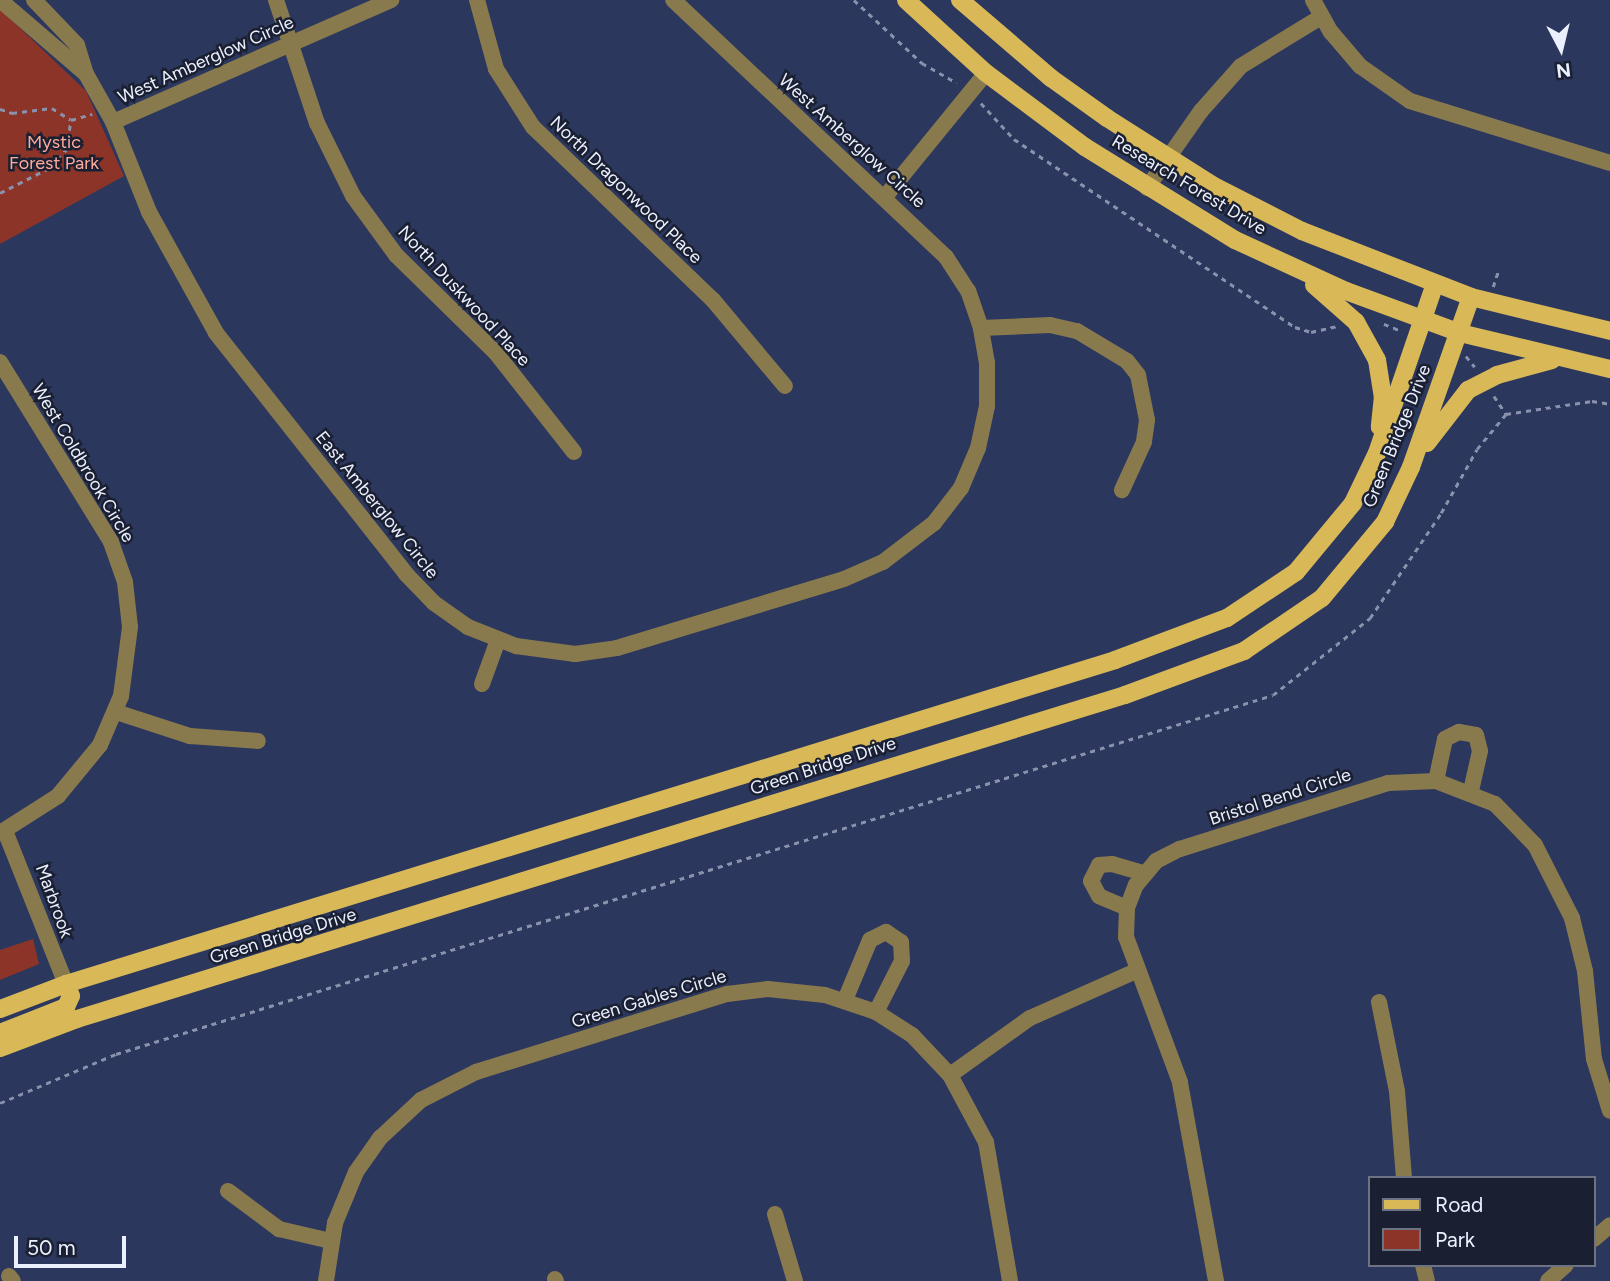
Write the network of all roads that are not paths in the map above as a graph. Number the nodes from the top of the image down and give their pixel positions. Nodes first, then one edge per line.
1 (34, 0) edge
2 (276, 0) edge
3 (391, 0) edge
4 (477, 0) edge
5 (673, 0) edge
6 (906, 0) edge
7 (960, 0) edge
8 (1314, 0) edge
9 (3, 3) edge
10 (1321, 17) junction
11 (290, 43) junction
12 (986, 73) junction
13 (86, 74) junction
14 (110, 116) junction
15 (1168, 157) junction
16 (1610, 163) edge
17 (1147, 188) junction
18 (884, 198) junction
19 (1285, 264) junction
20 (1436, 284) junction
21 (1471, 297) junction
22 (1425, 320) junction
23 (981, 328) junction
24 (1610, 331) edge
25 (1460, 332) junction
26 (1558, 359) junction
27 (0, 362) edge
28 (1610, 369) edge
29 (785, 386) dead end
30 (574, 452) dead end
31 (1377, 453) junction
32 (1411, 467) junction
33 (1122, 490) dead end
34 (498, 640) junction
35 (482, 684) dead end
36 (116, 712) junction
37 (258, 741) dead end
38 (1436, 781) junction
39 (1471, 792) junction
40 (2, 832) edge
41 (1143, 873) junction
42 (1127, 908) junction
43 (1136, 971) junction
44 (66, 984) junction
45 (845, 1000) junction
46 (1379, 1002) dead end
47 (0, 1009) edge
48 (876, 1012) junction
49 (0, 1033) edge
50 (0, 1048) edge
51 (950, 1075) junction
52 (1610, 1111) edge
53 (1404, 1176) edge
54 (228, 1191) dead end
55 (775, 1213) dead end
56 (1610, 1225) edge
57 (1596, 1237) edge
58 (331, 1241) junction
59 (1564, 1267) edge
60 (326, 1281) edge
61 (795, 1281) edge
62 (1010, 1281) edge
63 (1216, 1281) edge
64 (1548, 1281) edge

1 - 13 street, East Amberglow Circle
2 - 11 street, North Duskwood Place
3 - 11 street, West Amberglow Circle
4 - 29 street, North Dragonwood Place
5 - 18 street, West Amberglow Circle
6 - 12 main road, Research Forest Drive
7 - 15 main road, Research Forest Drive
8 - 10 street
9 - 13 street, East Amberglow Circle
10 - 15 street
10 - 16 street
11 - 14 street, West Amberglow Circle
11 - 30 street, North Duskwood Place
12 - 17 main road, Research Forest Drive
12 - 18 street
13 - 14 street, East Amberglow Circle
14 - 34 street, East Amberglow Circle
15 - 17 street
15 - 20 main road, Research Forest Drive
17 - 19 main road, Research Forest Drive
18 - 23 street, West Amberglow Circle
19 - 22 main road, Research Forest Drive
19 - 31 main road
20 - 21 main road, Research Forest Drive
20 - 22 main road, Green Bridge Drive
21 - 24 main road, Research Forest Drive
21 - 25 main road, Green Bridge Drive
22 - 25 main road, Research Forest Drive
22 - 31 main road, Green Bridge Drive
23 - 33 street
23 - 34 street, East Amberglow Circle
25 - 26 main road, Research Forest Drive
25 - 32 main road, Green Bridge Drive
26 - 28 main road, Research Forest Drive
26 - 32 main road
27 - 36 street, West Coldbrook Circle
31 - 44 main road, Green Bridge Drive
32 - 50 main road, Green Bridge Drive
34 - 35 street
36 - 37 street
36 - 40 street, West Coldbrook Circle
38 - 39 street, Bristol Bend Circle
38 - 39 street
38 - 41 street, Bristol Bend Circle
39 - 52 street, Bristol Bend Circle
40 - 44 street, Marbrook
41 - 42 street
41 - 42 street
42 - 43 street
43 - 51 street
43 - 63 street
44 - 47 main road, Green Bridge Drive
44 - 49 main road
45 - 48 street, Green Gables Circle
45 - 48 street
45 - 58 street, Green Gables Circle
46 - 53 street
48 - 51 street, Green Gables Circle
51 - 62 street, Green Gables Circle
54 - 58 street
55 - 61 street
56 - 57 street
58 - 60 street, Green Gables Circle
59 - 64 street

